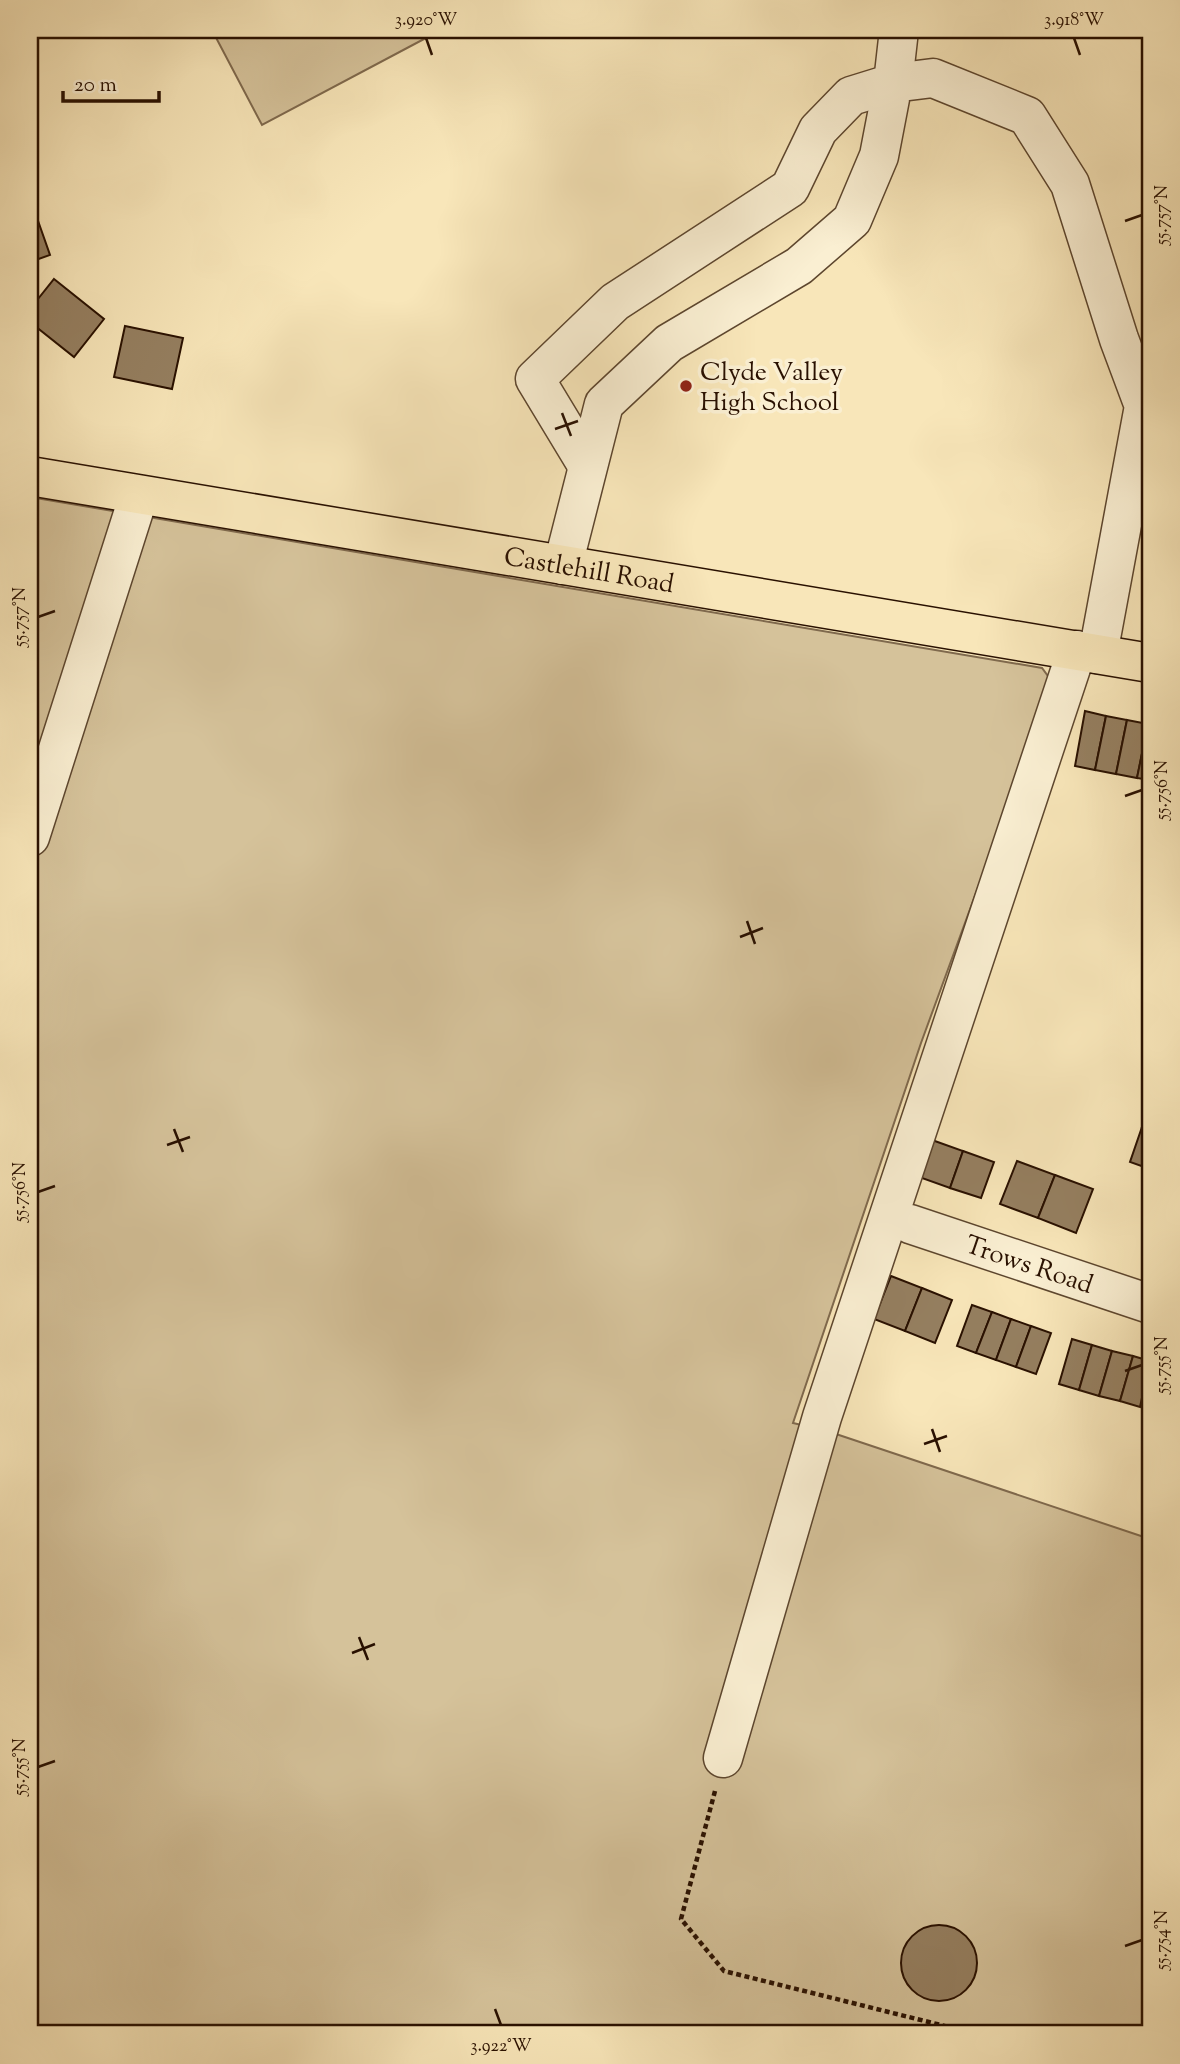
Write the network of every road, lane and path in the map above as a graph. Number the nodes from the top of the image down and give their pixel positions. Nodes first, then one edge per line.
1 (899, 30) edge
2 (893, 83) junction
3 (587, 466) junction
4 (30, 477) edge
5 (139, 495) junction
6 (563, 565) junction
7 (1087, 652) junction
8 (1150, 663) edge
9 (30, 837) edge
10 (910, 1224) dead end
11 (1150, 1304) edge
12 (723, 1758) joint
13 (977, 2034) edge

1 - 2 street
2 - 3 street
2 - 3 street
2 - 7 street
3 - 6 street
4 - 5 main road, Castlehill Road
5 - 6 main road, Castlehill Road
5 - 9 street
6 - 7 main road, Castlehill Road
7 - 8 main road, Castlehill Road
7 - 12 street
10 - 11 street, Trows Road
12 - 13 path

